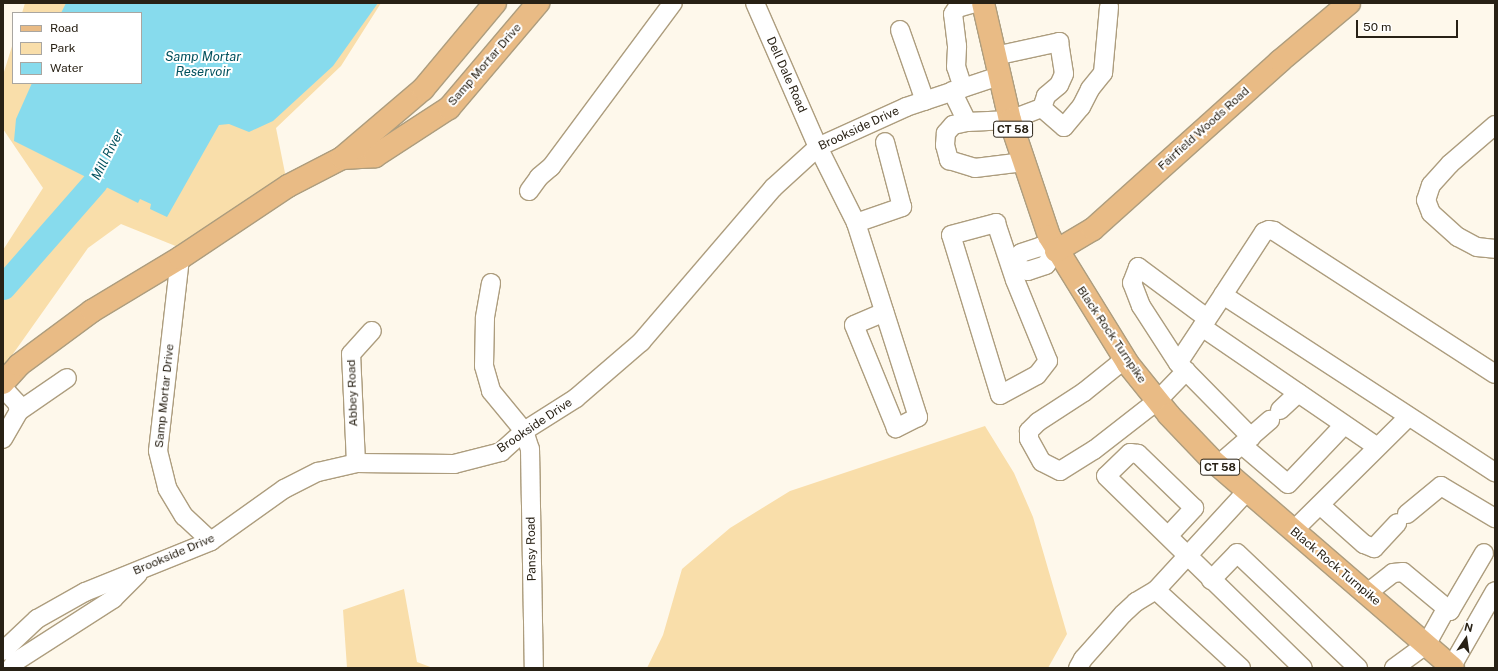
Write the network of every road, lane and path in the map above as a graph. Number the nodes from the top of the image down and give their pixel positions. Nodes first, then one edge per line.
1 (495, 3) edge
2 (538, 3) edge
3 (673, 3) edge
4 (755, 3) edge
5 (974, 3) edge
6 (983, 3) edge
7 (1349, 3) edge
8 (1109, 7) dead end
9 (900, 30) dead end
10 (997, 66) junction
11 (958, 90) junction
12 (925, 101) junction
13 (1042, 108) junction
14 (1010, 120) junction
15 (967, 122) junction
16 (1495, 125) edge
17 (885, 142) dead end
18 (818, 147) junction
19 (342, 158) junction
20 (1024, 162) junction
21 (529, 191) dead end
22 (856, 223) junction
23 (1495, 249) edge
24 (1056, 251) junction
25 (180, 258) junction
26 (1011, 266) junction
27 (491, 283) dead end
28 (1223, 295) junction
29 (884, 312) junction
30 (1205, 323) junction
31 (372, 331) dead end
32 (1125, 359) junction
33 (1182, 367) junction
34 (1495, 374) edge
35 (67, 378) dead end
36 (3, 383) edge
37 (3, 388) edge
38 (1298, 393) junction
39 (1157, 401) junction
40 (19, 410) junction
41 (1408, 416) junction
42 (1344, 424) junction
43 (524, 431) junction
44 (3, 439) edge
45 (1246, 441) junction
46 (1378, 447) junction
47 (356, 463) junction
48 (1218, 465) junction
49 (1495, 472) edge
50 (1247, 491) junction
51 (1320, 504) junction
52 (1495, 518) edge
53 (1292, 531) junction
54 (1169, 535) junction
55 (211, 541) junction
56 (1484, 553) dead end
57 (1186, 556) junction
58 (145, 568) junction
59 (1211, 580) junction
60 (1156, 590) junction
61 (1495, 591) edge
62 (1366, 594) junction
63 (1446, 609) junction
64 (3, 651) edge
65 (1442, 661) edge
66 (10, 668) edge
67 (534, 668) edge
68 (1078, 668) edge
69 (1240, 668) edge
70 (1303, 668) edge
71 (1358, 668) edge
72 (1394, 668) edge

1 - 19 main road, Samp Mortar Drive
2 - 19 main road, Samp Mortar Drive
3 - 21 street
4 - 18 street, Dell Dale Road
5 - 11 street
6 - 10 main road, Black Rock Turnpike / CT 58
7 - 24 main road, Fairfield Woods Road
8 - 13 street
9 - 12 street
10 - 11 street, Brookside Drive
10 - 13 street, Brookside Drive
10 - 14 main road, Black Rock Turnpike / CT 58
11 - 12 street, Brookside Drive
11 - 15 street
12 - 18 street, Brookside Drive
13 - 14 street
14 - 15 street
14 - 20 main road, Black Rock Turnpike / CT 58
15 - 20 street
16 - 23 street
17 - 22 street
18 - 22 street, Dell Dale Road
18 - 43 street, Brookside Drive
19 - 25 main road, Samp Mortar Drive
20 - 24 main road, Black Rock Turnpike / CT 58
22 - 29 street, Dell Dale Road
24 - 26 street
24 - 32 main road, Black Rock Turnpike / CT 58
25 - 36 main road, Samp Mortar Drive
25 - 55 street, Samp Mortar Drive
26 - 26 street
27 - 43 street
28 - 30 street
28 - 34 street
28 - 41 street
29 - 29 street, Dell Dale Road
30 - 33 street
30 - 33 street
30 - 38 street
31 - 47 street, Abbey Road
32 - 39 main road, Black Rock Turnpike / CT 58
32 - 39 street
33 - 39 street
33 - 45 street
35 - 40 street
37 - 40 street
38 - 42 street
38 - 45 street
39 - 48 main road, Black Rock Turnpike / CT 58
40 - 44 street
41 - 46 street
41 - 49 street
42 - 45 street
42 - 46 street
43 - 47 street, Brookside Drive
43 - 67 street, Pansy Road
45 - 48 street
46 - 51 street
47 - 55 street, Brookside Drive
48 - 50 main road, Black Rock Turnpike / CT 58
50 - 53 main road, Black Rock Turnpike / CT 58
50 - 57 street
51 - 52 street
51 - 53 street
53 - 62 main road, Black Rock Turnpike / CT 58
54 - 54 street
54 - 57 street
55 - 58 street, Brookside Drive
56 - 63 street
57 - 59 street
57 - 60 street
58 - 64 street, Brookside Drive
58 - 66 street
59 - 70 street
59 - 71 street
60 - 68 street
60 - 69 street
61 - 65 street
62 - 63 street
62 - 65 main road, Black Rock Turnpike / CT 58
63 - 65 street
65 - 72 street

